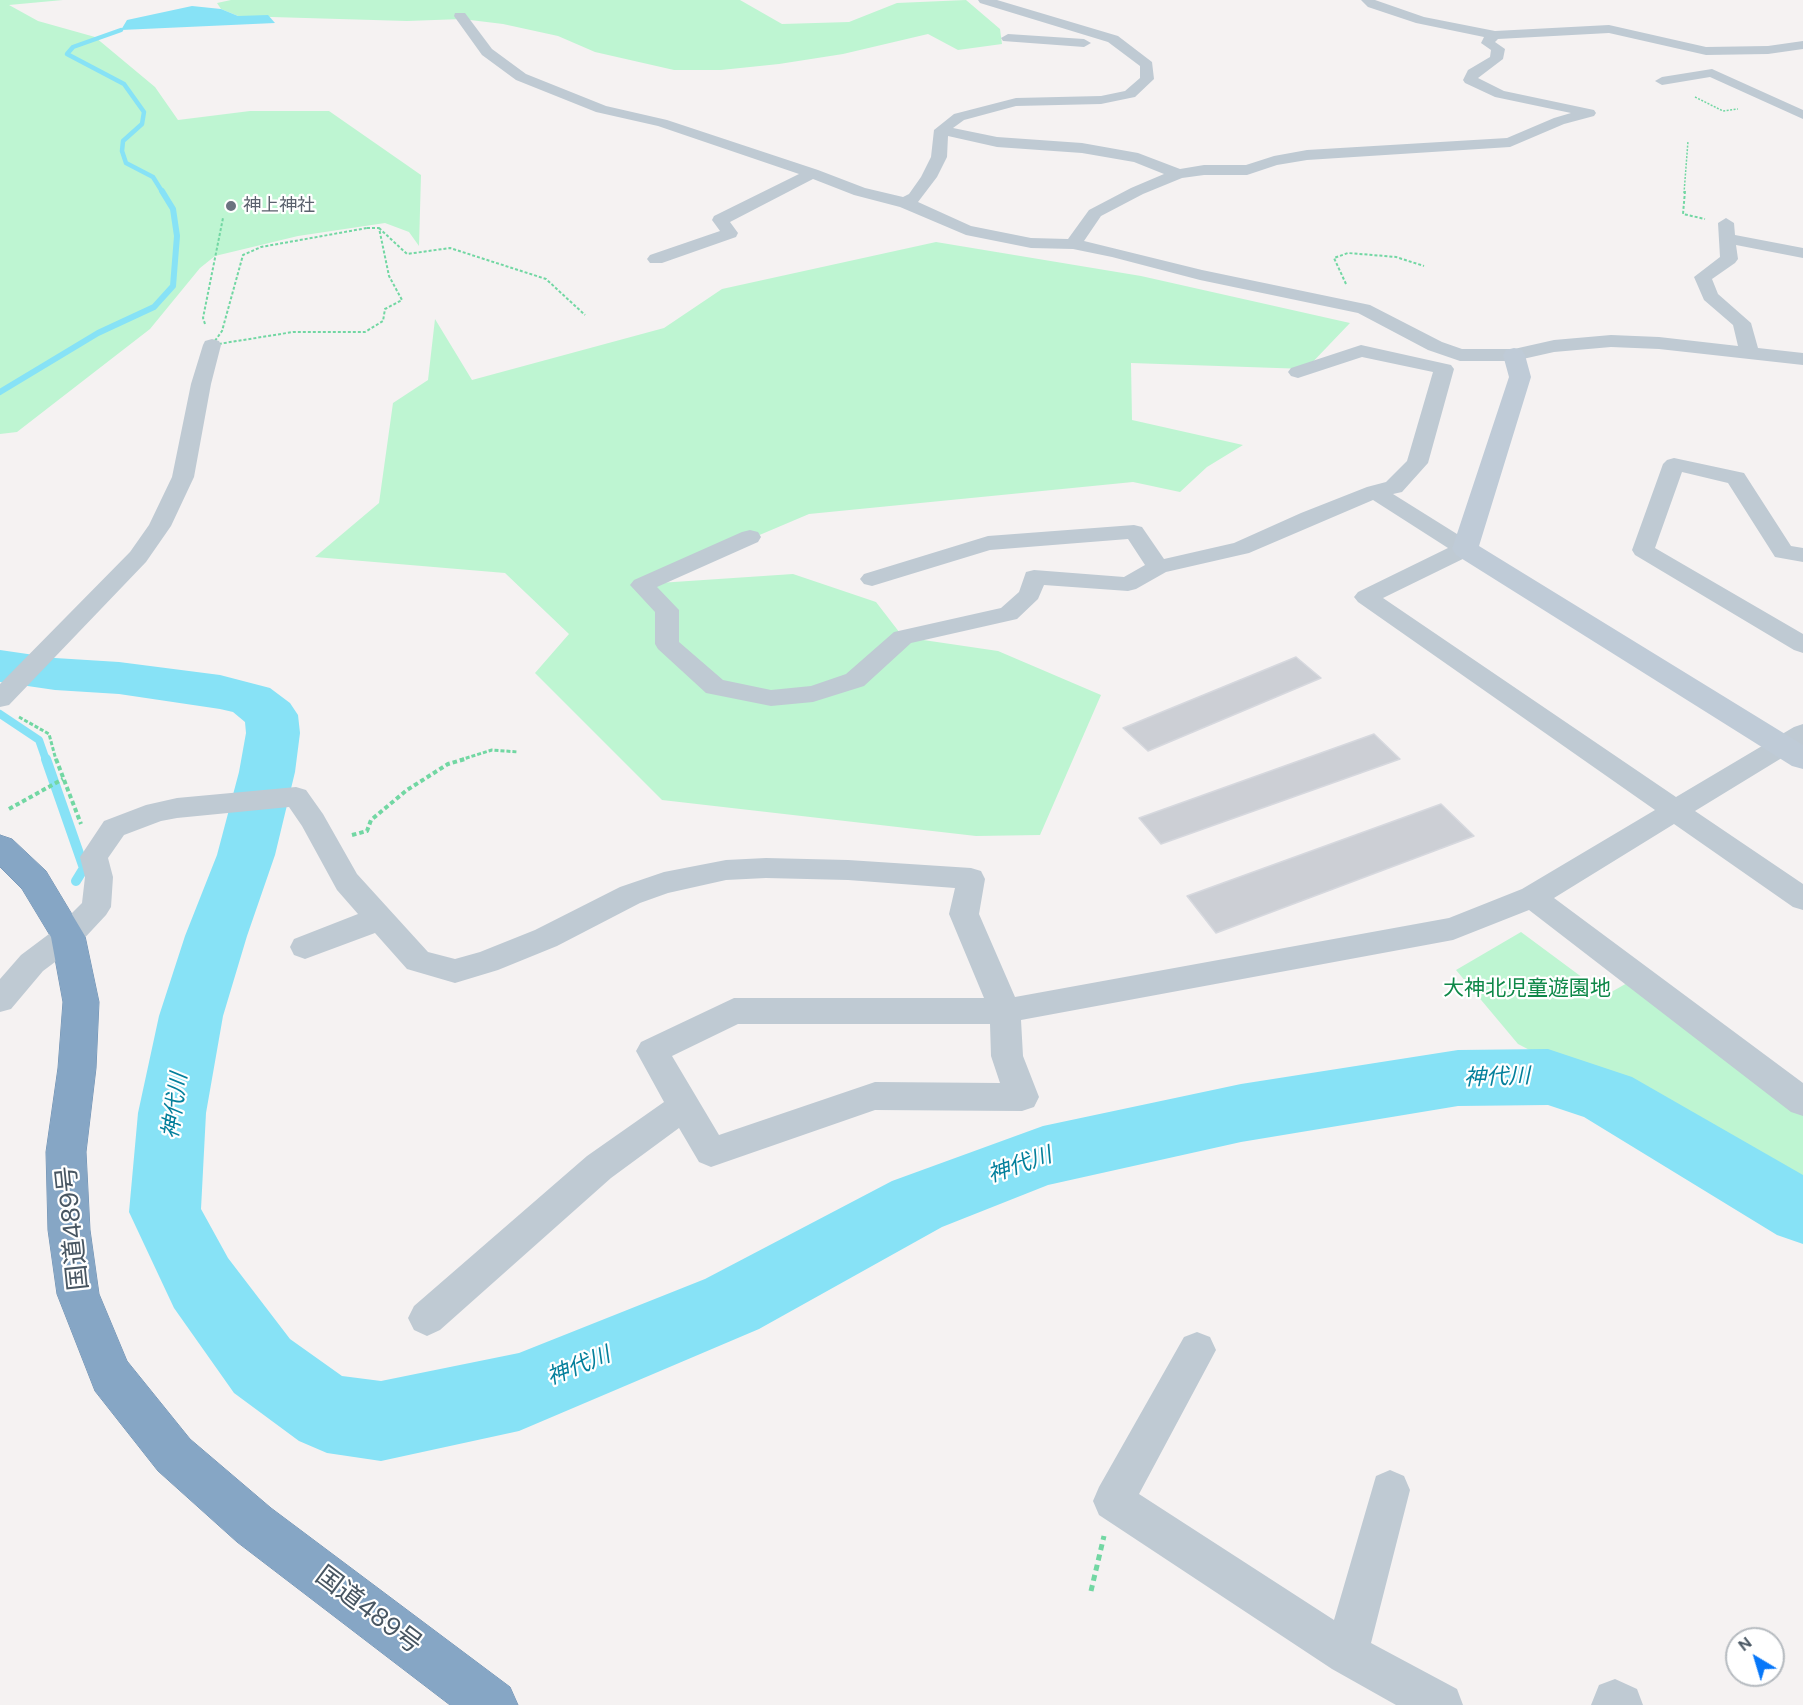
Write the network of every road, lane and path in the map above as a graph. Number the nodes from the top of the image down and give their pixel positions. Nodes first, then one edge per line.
1 (984, 0) edge
2 (1367, 0) edge
3 (460, 16) dead end
4 (1495, 35) junction
5 (1008, 38) dead end
6 (1113, 39) junction
7 (1803, 45) edge
8 (1768, 50) junction
9 (1706, 51) junction
10 (1795, 60) dead end
11 (1712, 73) junction
12 (1662, 81) dead end
13 (1803, 115) edge
14 (941, 130) junction
15 (1688, 141) dead end
16 (812, 173) junction
17 (1178, 174) junction
18 (906, 203) junction
19 (223, 218) dead end
20 (379, 228) junction
21 (1727, 231) junction
22 (1073, 244) junction
23 (1803, 253) edge
24 (656, 259) dead end
25 (1424, 266) dead end
26 (1364, 309) junction
27 (585, 315) dead end
28 (209, 336) junction
29 (1749, 352) junction
30 (1514, 355) junction
31 (1803, 360) edge
32 (1298, 372) dead end
33 (1376, 492) junction
34 (750, 537) dead end
35 (1465, 549) junction
36 (1803, 555) edge
37 (1158, 567) junction
38 (872, 579) dead end
39 (1803, 645) edge
40 (10, 700) edge
41 (1796, 746) edge
42 (518, 752) dead end
43 (62, 780) junction
44 (1673, 811) junction
45 (4, 828) edge
46 (324, 842) junction
47 (94, 857) junction
48 (1532, 897) junction
49 (1803, 899) edge
50 (377, 917) junction
51 (68, 936) junction
52 (305, 947) dead end
53 (0, 1000) edge
54 (1005, 1011) junction
55 (1803, 1102) edge
56 (684, 1106) junction
57 (427, 1318) dead end
58 (1197, 1350) dead end
59 (1390, 1490) dead end
60 (1113, 1501) junction
61 (1091, 1591) dead end
62 (1347, 1654) junction
63 (492, 1705) edge
64 (1441, 1705) edge
65 (1613, 1705) edge
66 (1621, 1705) edge

1 - 6 street
2 - 4 street
3 - 16 street
4 - 9 street
4 - 17 street
5 - 6 street
6 - 14 street
7 - 8 street
8 - 9 street
8 - 10 street
9 - 11 street
11 - 12 street
11 - 13 street
14 - 17 street
14 - 18 street
15 - 21 path
16 - 18 street
16 - 24 street
17 - 22 street
18 - 22 street
19 - 28 path
20 - 27 path
20 - 28 path
20 - 28 path
21 - 23 street
21 - 29 street
22 - 26 street
25 - 26 path
26 - 30 street
28 - 40 street
29 - 30 street
29 - 31 street
30 - 35 street
32 - 33 street
33 - 35 street
33 - 37 street
34 - 37 street
35 - 41 street
35 - 44 street
36 - 39 street
37 - 38 street
40 - 43 path
41 - 44 street
42 - 46 path
43 - 45 path
43 - 47 path
44 - 48 street
44 - 49 street
45 - 51 highway, 国道489号
46 - 47 street
46 - 50 street
47 - 51 street
48 - 54 street
48 - 55 street
50 - 52 street
50 - 54 street
51 - 53 street
51 - 63 highway, 国道489号
54 - 56 street
54 - 56 street
56 - 57 street
58 - 60 street
59 - 62 street
60 - 61 path
60 - 62 street
62 - 64 street
65 - 66 street

